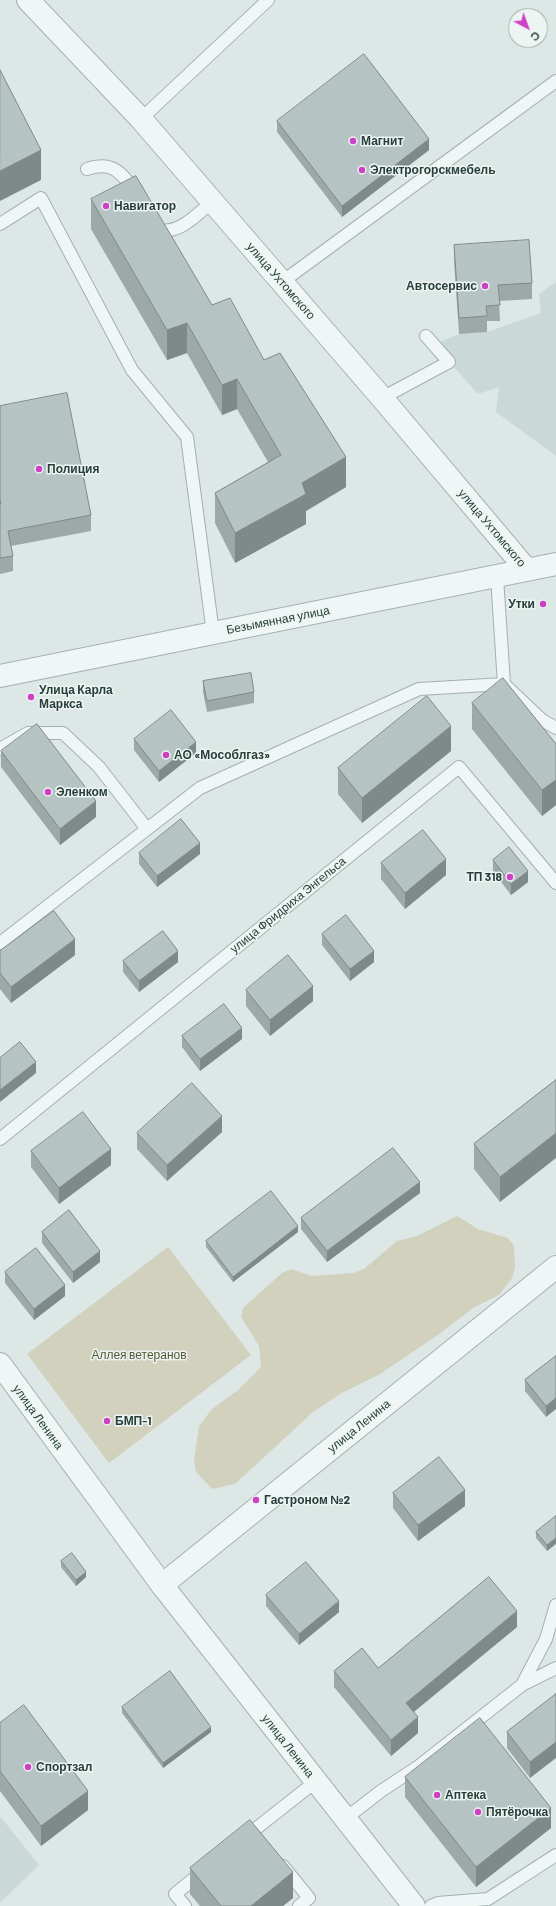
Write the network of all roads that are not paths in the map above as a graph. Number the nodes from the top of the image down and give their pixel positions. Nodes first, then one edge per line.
1 (28, 0) edge
2 (268, 0) edge
3 (556, 81) edge
4 (140, 119) junction
5 (87, 169) dead end
6 (143, 202) edge
7 (212, 202) junction
8 (150, 213) edge
9 (0, 224) edge
10 (282, 282) junction
11 (426, 336) dead end
12 (382, 398) junction
13 (556, 564) edge
14 (527, 570) junction
15 (497, 577) junction
16 (213, 633) junction
17 (0, 676) edge
18 (504, 684) junction
19 (556, 728) edge
20 (0, 749) edge
21 (147, 829) junction
22 (556, 883) edge
23 (0, 943) edge
24 (0, 1139) edge
25 (556, 1267) edge
26 (0, 1364) edge
27 (162, 1585) junction
28 (556, 1605) edge
29 (556, 1668) edge
30 (522, 1685) junction
31 (315, 1782) junction
32 (345, 1819) junction
33 (236, 1845) edge
34 (274, 1855) edge
35 (554, 1858) edge
36 (212, 1864) edge
37 (186, 1906) edge
38 (299, 1906) edge
39 (414, 1906) edge
40 (431, 1906) edge

1 - 4 street, улица Ухтомского
2 - 4 lane
3 - 10 lane
4 - 7 street, улица Ухтомского
5 - 6 lane
7 - 8 lane
7 - 10 street, улица Ухтомского
9 - 16 lane
10 - 12 street, улица Ухтомского
11 - 12 lane
12 - 14 street, улица Ухтомского
13 - 14 street, Безымянная улица
14 - 15 street, Безымянная улица
15 - 16 street, Безымянная улица
15 - 18 lane
16 - 17 street, Безымянная улица
18 - 19 lane
18 - 21 lane
20 - 21 lane
21 - 23 lane
22 - 24 lane, улица Фридриха Энгельса
25 - 27 street, улица Ленина
26 - 27 street, улица Ленина
27 - 31 street, улица Ленина
28 - 30 lane
29 - 30 lane
30 - 32 lane
31 - 32 street, улица Ленина
31 - 33 lane
32 - 39 street, улица Ленина
34 - 38 lane
35 - 40 lane
36 - 37 lane

